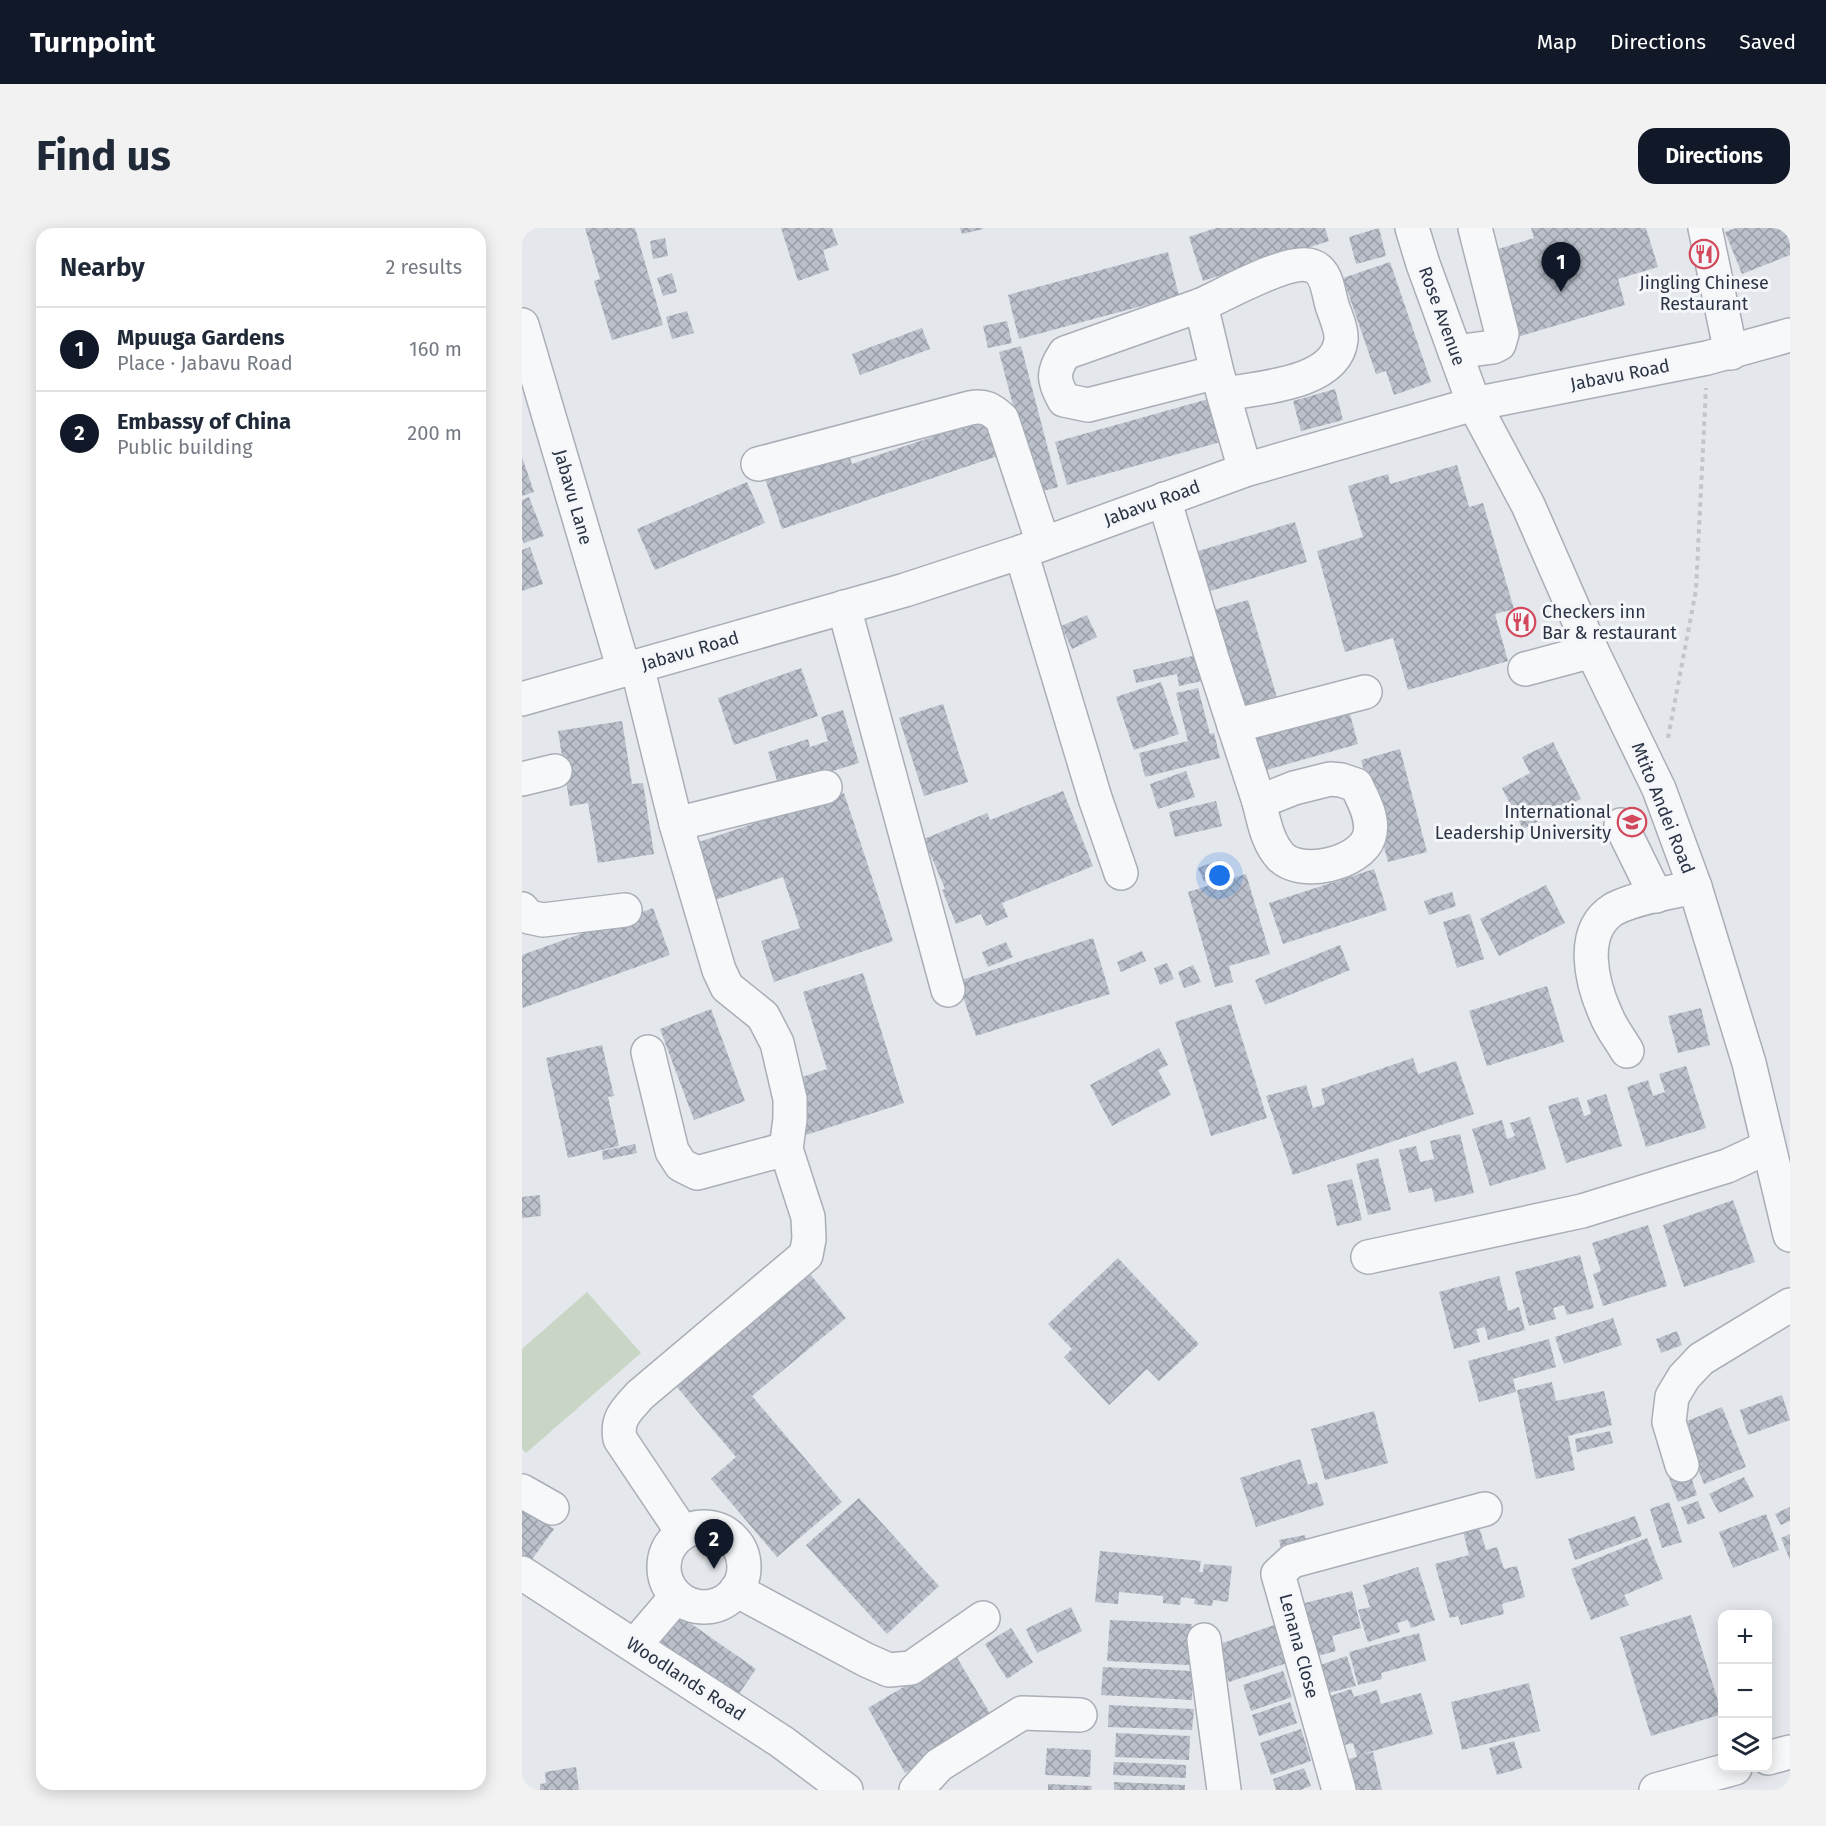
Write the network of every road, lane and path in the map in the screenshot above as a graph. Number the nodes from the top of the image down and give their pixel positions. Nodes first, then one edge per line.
1 (1413, 228) edge
2 (1475, 228) edge
3 (1706, 228) edge
4 (1202, 305) junction
5 (522, 325) edge
6 (1790, 335) edge
7 (1455, 352) junction
8 (1719, 355) junction
9 (1220, 383) junction
10 (1474, 404) junction
11 (758, 464) dead end
12 (1245, 470) junction
13 (1164, 499) junction
14 (1032, 548) junction
15 (844, 607) junction
16 (1592, 651) junction
17 (631, 668) junction
18 (1524, 669) dead end
19 (1365, 692) dead end
20 (522, 699) edge
21 (1234, 726) junction
22 (1668, 742) dead end
23 (555, 771) dead end
24 (522, 778) edge
25 (825, 787) dead end
26 (1259, 802) dead end
27 (676, 824) junction
28 (1621, 825) dead end
29 (1121, 873) dead end
30 (1695, 886) junction
31 (1656, 896) junction
32 (522, 909) edge
33 (625, 910) dead end
34 (948, 990) dead end
35 (1628, 1051) dead end
36 (648, 1052) dead end
37 (1768, 1147) junction
38 (786, 1149) junction
39 (1790, 1235) edge
40 (1368, 1257) dead end
41 (1790, 1305) edge
42 (1682, 1465) dead end
43 (522, 1491) edge
44 (552, 1508) dead end
45 (1485, 1509) dead end
46 (683, 1533) junction
47 (522, 1573) edge
48 (736, 1590) junction
49 (676, 1597) junction
50 (983, 1618) dead end
51 (1203, 1640) dead end
52 (635, 1645) junction
53 (1080, 1715) dead end
54 (1790, 1752) edge
55 (1772, 1757) edge
56 (1718, 1772) edge
57 (846, 1790) edge
58 (916, 1790) edge
59 (1224, 1790) edge
60 (1339, 1790) edge
61 (1656, 1790) edge

1 - 7 street, Rose Avenue
2 - 7 street
3 - 8 street
4 - 9 street
4 - 9 street
4 - 9 street
5 - 17 street, Jabavu Lane
6 - 8 street, Jabavu Road
7 - 10 street, Rose Avenue
8 - 10 street, Jabavu Road
8 - 22 path
9 - 12 street
10 - 12 street, Jabavu Road
10 - 16 street, Mtito Andei Road
11 - 14 street
12 - 13 street, Jabavu Road
13 - 14 street, Jabavu Road
13 - 21 street
14 - 15 street, Jabavu Road
14 - 29 street
15 - 17 street, Jabavu Road
15 - 34 street
16 - 18 street
16 - 30 street, Mtito Andei Road
17 - 20 street, Jabavu Road
17 - 27 street, Jabavu Lane
19 - 21 street
21 - 26 street
23 - 24 street
25 - 27 street
27 - 38 street, Jabavu Lane
28 - 31 street
30 - 31 street
30 - 37 street, Mtito Andei Road
31 - 35 street
32 - 33 street
36 - 38 street
37 - 39 street, Mtito Andei Road
37 - 40 street
38 - 46 street
41 - 42 street
43 - 44 street
45 - 60 street, Lenana Close
46 - 48 street
46 - 49 street
47 - 52 street, Woodlands Road
48 - 49 street
48 - 50 street
49 - 52 street
51 - 59 street
52 - 57 street, Woodlands Road
53 - 58 street
54 - 55 street
56 - 61 street

